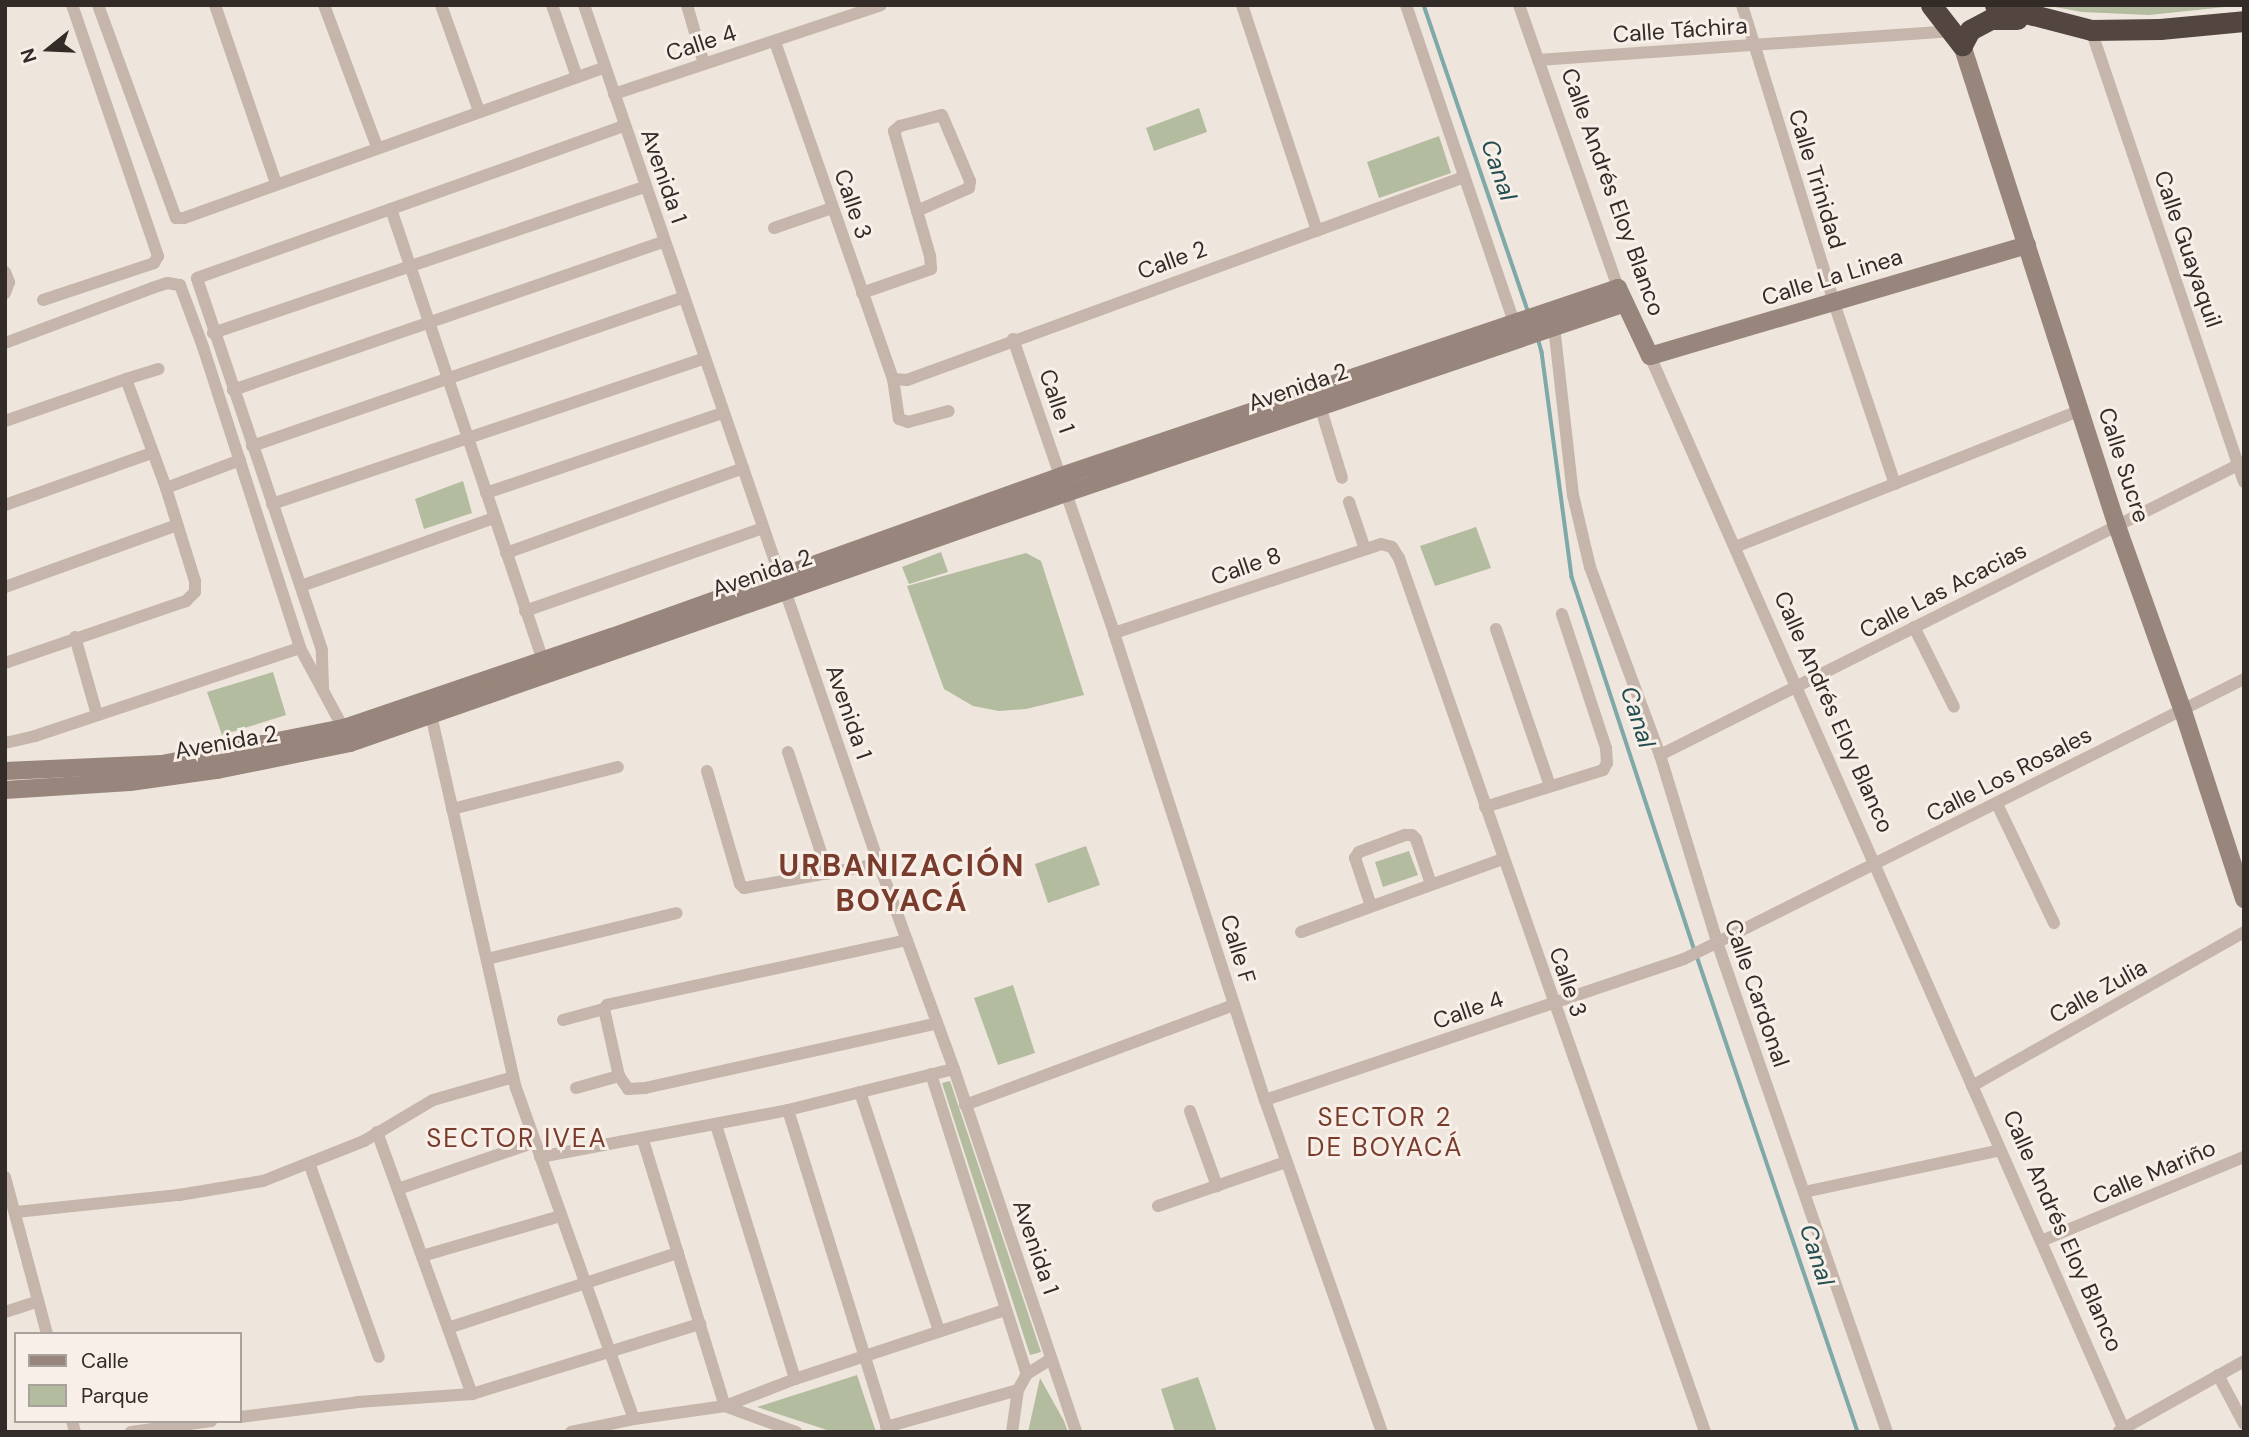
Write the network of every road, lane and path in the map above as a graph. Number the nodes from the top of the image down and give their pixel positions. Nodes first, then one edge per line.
1 (72, 5) edge
2 (98, 5) edge
3 (215, 5) edge
4 (324, 5) edge
5 (441, 5) edge
6 (552, 5) edge
7 (584, 5) edge
8 (687, 5) edge
9 (881, 5) edge
10 (1242, 5) edge
11 (1406, 5) edge
12 (1519, 5) edge
13 (1742, 5) edge
14 (1931, 5) edge
15 (1995, 5) edge
16 (864, 8) edge
17 (2051, 18) junction
18 (2244, 21) edge
19 (2091, 30) junction
20 (1956, 38) junction
21 (775, 42) junction
22 (1755, 47) junction
23 (1538, 60) junction
24 (704, 64) junction
25 (605, 67) junction
26 (577, 77) junction
27 (614, 94) junction
28 (479, 111) junction
29 (625, 126) junction
30 (377, 147) junction
31 (1464, 177) junction
32 (276, 183) junction
33 (645, 187) junction
34 (832, 208) junction
35 (391, 209) junction
36 (917, 211) junction
37 (774, 228) dead end
38 (1317, 231) junction
39 (664, 242) junction
40 (2027, 245) junction
41 (410, 267) junction
42 (5, 272) edge
43 (5, 293) edge
44 (862, 293) junction
45 (1621, 296) junction
46 (683, 298) junction
47 (43, 300) dead end
48 (1834, 303) junction
49 (429, 323) junction
50 (1547, 323) junction
51 (1517, 328) junction
52 (213, 333) junction
53 (1013, 339) junction
54 (5, 343) edge
55 (1650, 356) junction
56 (704, 359) junction
57 (159, 369) dead end
58 (126, 379) junction
59 (448, 379) junction
60 (893, 379) junction
61 (233, 390) junction
62 (1320, 406) junction
63 (2081, 410) junction
64 (949, 411) dead end
65 (723, 413) junction
66 (5, 421) edge
67 (468, 437) junction
68 (252, 446) junction
69 (152, 453) junction
70 (240, 460) junction
71 (2241, 464) edge
72 (743, 468) junction
73 (1342, 478) dead end
74 (2244, 482) edge
75 (1063, 484) junction
76 (1895, 484) junction
77 (166, 488) junction
78 (486, 493) junction
79 (1349, 502) dead end
80 (272, 504) junction
81 (5, 505) edge
82 (494, 518) junction
83 (177, 525) junction
84 (2118, 526) junction
85 (763, 528) junction
86 (1392, 547) joint
87 (1735, 547) junction
88 (1365, 549) junction
89 (506, 553) junction
90 (783, 584) junction
91 (301, 586) junction
92 (5, 587) edge
93 (525, 611) junction
94 (1563, 614) dead end
95 (1914, 627) junction
96 (1496, 629) dead end
97 (1114, 633) junction
98 (75, 637) junction
99 (300, 648) junction
100 (5, 663) edge
101 (545, 666) junction
102 (2244, 679) edge
103 (323, 687) junction
104 (1796, 688) junction
105 (429, 706) junction
106 (1954, 708) dead end
107 (2183, 711) junction
108 (97, 715) junction
109 (347, 735) junction
110 (5, 743) edge
111 (788, 752) dead end
112 (1660, 755) junction
113 (618, 766) dead end
114 (5, 771) edge
115 (707, 771) dead end
116 (1550, 786) junction
117 (5, 790) edge
118 (1997, 804) junction
119 (1485, 807) junction
120 (452, 808) junction
121 (1503, 859) junction
122 (879, 864) junction
123 (1875, 864) junction
124 (828, 873) junction
125 (1431, 884) junction
126 (2244, 899) edge
127 (1371, 906) junction
128 (677, 913) dead end
129 (2054, 923) dead end
130 (1301, 932) dead end
131 (2244, 932) edge
132 (907, 940) junction
133 (1714, 944) junction
134 (486, 959) junction
135 (1684, 959) joint
136 (1552, 1004) junction
137 (1234, 1005) junction
138 (604, 1010) junction
139 (562, 1020) dead end
140 (937, 1023) junction
141 (954, 1069) junction
142 (931, 1074) junction
143 (619, 1076) junction
144 (513, 1077) junction
145 (1972, 1086) junction
146 (576, 1088) dead end
147 (860, 1092) junction
148 (1265, 1100) junction
149 (965, 1105) junction
150 (788, 1110) junction
151 (1190, 1111) dead end
152 (716, 1125) junction
153 (377, 1132) junction
154 (643, 1140) junction
155 (535, 1142) junction
156 (2001, 1150) junction
157 (540, 1157) junction
158 (2244, 1157) edge
159 (1286, 1162) junction
160 (309, 1163) junction
161 (5, 1177) edge
162 (1217, 1186) junction
163 (398, 1189) junction
164 (1804, 1192) junction
165 (1158, 1206) dead end
166 (16, 1212) junction
167 (561, 1216) junction
168 (2041, 1241) junction
169 (678, 1253) junction
170 (422, 1256) junction
171 (585, 1283) junction
172 (38, 1301) junction
173 (1005, 1310) junction
174 (5, 1312) edge
175 (700, 1324) junction
176 (448, 1328) junction
177 (939, 1331) junction
178 (46, 1332) edge
179 (610, 1353) junction
180 (863, 1356) junction
181 (379, 1357) dead end
182 (1051, 1359) junction
183 (2244, 1361) edge
184 (1027, 1374) junction
185 (2218, 1375) junction
186 (795, 1379) junction
187 (1018, 1390) junction
188 (472, 1394) junction
189 (725, 1406) junction
190 (242, 1418) edge
191 (634, 1419) junction
192 (196, 1423) edge
193 (2244, 1424) edge
194 (887, 1429) edge
195 (2122, 1431) edge
196 (131, 1432) edge
197 (571, 1432) edge
198 (796, 1432) edge
199 (1012, 1432) edge
200 (1076, 1432) edge
201 (1382, 1432) edge
202 (1705, 1432) edge
203 (1887, 1432) edge

1 - 47 street
2 - 32 street
3 - 32 street
4 - 30 street
5 - 28 street
6 - 26 street
7 - 25 street, Avenida 1
8 - 24 street
9 - 16 street, Calle 4
10 - 38 street
11 - 31 street
12 - 23 street, Calle Andrés Eloy Blanco
13 - 22 street, Calle Trinidad
14 - 20 highway
15 - 17 highway
16 - 21 street, Calle 4
17 - 19 highway
17 - 20 highway
18 - 19 highway
19 - 71 street, Calle Guayaquil
20 - 22 street, Calle Táchira
20 - 40 street, Calle Sucre
21 - 24 street, Calle 4
21 - 34 street, Calle 3
22 - 23 street, Calle Táchira
22 - 48 street, Calle Trinidad
23 - 45 street, Calle Andrés Eloy Blanco
24 - 27 street, Calle 4
25 - 26 street
25 - 27 street, Avenida 1
26 - 28 street
27 - 29 street, Avenida 1
28 - 30 street
29 - 33 street, Avenida 1
29 - 35 street
30 - 32 street
31 - 38 street, Calle 2
31 - 51 street
33 - 39 street, Avenida 1
33 - 41 street
34 - 37 street
34 - 44 street, Calle 3
35 - 41 street
35 - 52 street
36 - 36 street
36 - 44 street
38 - 53 street, Calle 2
39 - 46 street, Avenida 1
39 - 49 street
40 - 48 street, Calle La Linea
40 - 63 street, Calle Sucre
41 - 49 street
41 - 52 street
42 - 43 street
44 - 60 street, Calle 3
45 - 50 street
45 - 55 street, Calle Andrés Eloy Blanco
46 - 56 street, Avenida 1
46 - 59 street
48 - 55 street, Calle La Linea
48 - 76 street, Calle Trinidad
49 - 59 street
49 - 61 street
50 - 51 street
50 - 112 street, Calle Cardonal
51 - 62 street, Avenida 2
51 - 75 street, Avenida 2
52 - 61 street
53 - 60 street, Calle 2
53 - 75 street, Calle 1
54 - 70 street
55 - 87 street, Calle Andrés Eloy Blanco
56 - 65 street, Avenida 1
56 - 67 street
57 - 58 street
58 - 66 street
58 - 69 street
59 - 67 street
59 - 68 street
60 - 64 street, Calle 3
61 - 68 street
62 - 73 street
62 - 75 street, Avenida 2
63 - 76 street
63 - 84 street, Calle Sucre
65 - 72 street, Avenida 1
65 - 78 street
67 - 78 street
67 - 80 street
68 - 80 street
69 - 77 street
69 - 81 street
70 - 77 street
70 - 99 street
71 - 74 street, Calle Guayaquil
71 - 84 street, Calle Las Acacias
72 - 85 street, Avenida 1
72 - 89 street
75 - 90 street, Avenida 2
75 - 97 street, Calle F
76 - 87 street
77 - 83 street
78 - 82 street
79 - 88 street
80 - 91 street
82 - 89 street
82 - 91 street
83 - 92 street
83 - 98 street
84 - 95 street, Calle Las Acacias
84 - 107 street, Calle Sucre
85 - 90 street, Avenida 1
85 - 93 street
86 - 88 street, Calle 8
86 - 119 street, Calle 3
87 - 104 street, Calle Andrés Eloy Blanco
88 - 97 street, Calle 8
89 - 93 street
90 - 101 street, Avenida 2
90 - 122 street, Avenida 1
91 - 103 street
93 - 101 street
94 - 116 street
95 - 104 street, Calle Las Acacias
95 - 106 street
96 - 116 street
97 - 137 street, Calle F
98 - 100 street
98 - 108 street
99 - 103 street
99 - 108 street
101 - 105 street, Avenida 2
102 - 107 street, Calle Los Rosales
103 - 109 street
104 - 112 street, Calle Las Acacias
104 - 123 street, Calle Andrés Eloy Blanco
105 - 109 street, Avenida 2
105 - 120 street
107 - 118 street, Calle Los Rosales
107 - 126 street, Calle Sucre
108 - 110 street
109 - 114 street, Avenida 2
109 - 117 street, Avenida 2
111 - 124 street
112 - 133 street, Calle Cardonal
113 - 120 street
115 - 124 street
116 - 119 street
118 - 123 street, Calle Los Rosales
118 - 129 street
119 - 121 street, Calle 3
120 - 134 street
121 - 125 street
121 - 136 street, Calle 3
122 - 124 street
122 - 132 street, Avenida 1
123 - 133 street, Calle Los Rosales
123 - 145 street, Calle Andrés Eloy Blanco
125 - 127 street
125 - 127 street
127 - 130 street
128 - 134 street
131 - 145 street, Calle Zulia
132 - 138 street
132 - 140 street, Avenida 1
133 - 135 street, Calle Los Rosales
133 - 164 street, Calle Cardonal
134 - 144 street
135 - 136 street, Calle 4
136 - 148 street, Calle 4
136 - 202 street, Calle 3
137 - 148 street, Calle F
137 - 149 street
138 - 139 street
138 - 143 street
140 - 141 street, Avenida 1
140 - 143 street
141 - 142 street
141 - 149 street, Avenida 1
142 - 147 street
142 - 173 street
143 - 146 street
144 - 153 street
144 - 155 street
145 - 156 street, Calle Andrés Eloy Blanco
147 - 150 street
147 - 177 street
148 - 159 street, Calle F
149 - 182 street, Avenida 1
150 - 152 street
150 - 180 street
151 - 162 street
152 - 154 street
152 - 186 street
153 - 160 street
153 - 163 street
154 - 157 street
154 - 169 street
155 - 157 street
155 - 163 street
156 - 164 street
156 - 168 street, Calle Andrés Eloy Blanco
157 - 167 street
158 - 168 street, Calle Mariño
159 - 162 street
159 - 201 street, Calle F
160 - 166 street
160 - 181 street
161 - 166 street
162 - 165 street
163 - 170 street
164 - 203 street, Calle Cardonal
166 - 172 street
167 - 170 street
167 - 171 street
168 - 195 street, Calle Andrés Eloy Blanco
169 - 171 street
169 - 175 street
170 - 176 street
171 - 176 street
171 - 179 street
172 - 174 street
172 - 178 street
173 - 177 street
173 - 184 street
175 - 179 street
175 - 189 street
176 - 188 street
177 - 180 street
179 - 188 street
179 - 191 street
180 - 186 street
180 - 194 street
182 - 184 street
182 - 200 street, Avenida 1
183 - 185 street
184 - 187 street
185 - 193 street
185 - 195 street
186 - 189 street
187 - 194 street
187 - 199 street
188 - 190 street
189 - 191 street
189 - 198 street
191 - 197 street
192 - 196 street

